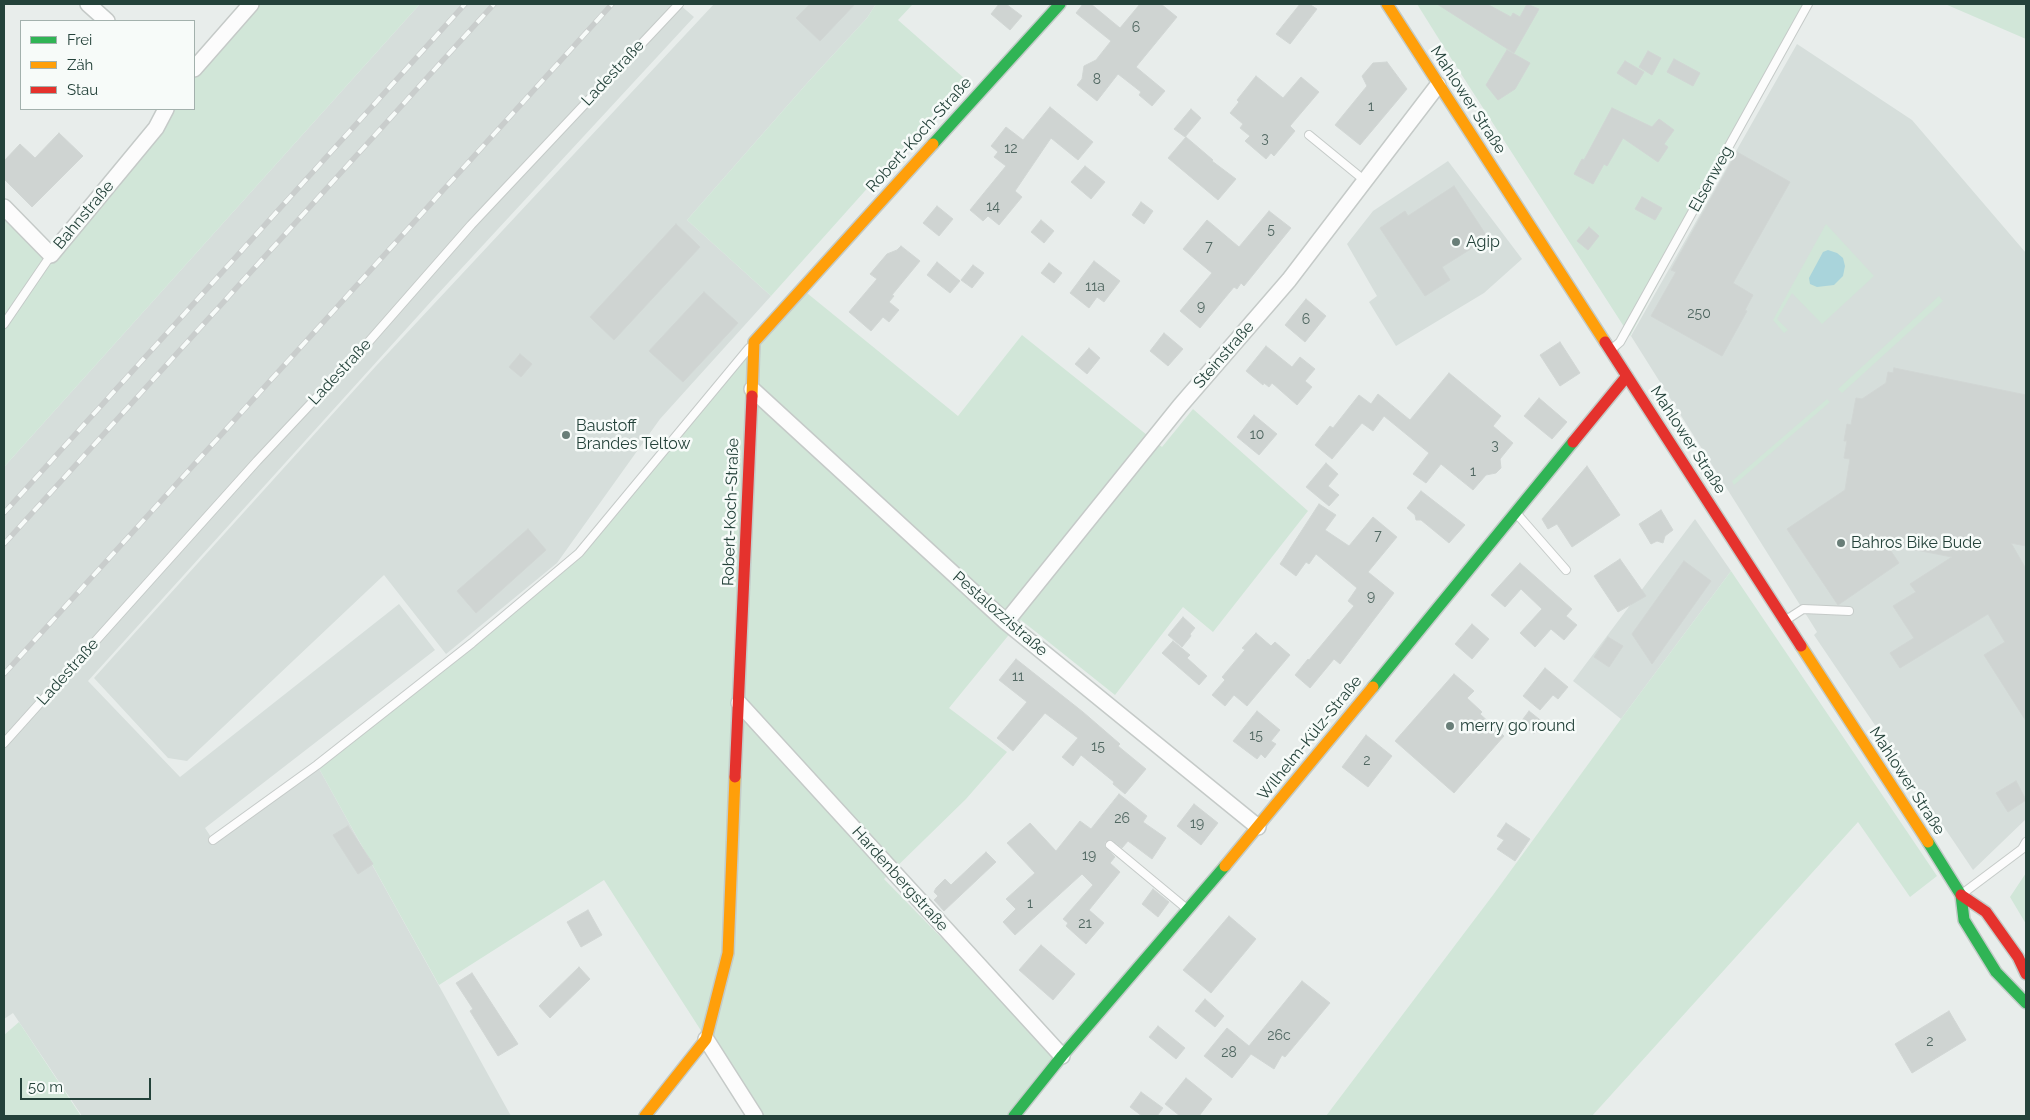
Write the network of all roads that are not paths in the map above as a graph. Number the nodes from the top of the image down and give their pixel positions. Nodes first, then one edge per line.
1 (88, 4) edge
2 (251, 4) edge
3 (679, 4) edge
4 (1060, 4) edge
5 (1387, 4) edge
6 (1808, 4) edge
7 (106, 20) edge
8 (195, 68) edge
9 (1438, 85) junction
10 (165, 110) edge
11 (1309, 135) dead end
12 (1364, 180) junction
13 (4, 206) edge
14 (51, 254) junction
15 (4, 324) edge
16 (754, 342) junction
17 (1610, 351) junction
18 (1627, 376) junction
19 (752, 389) junction
20 (1516, 512) junction
21 (1566, 570) dead end
22 (1848, 611) dead end
23 (1784, 621) junction
24 (1006, 622) junction
25 (739, 703) junction
26 (4, 743) edge
27 (1258, 827) junction
28 (213, 840) dead end
29 (2026, 842) edge
30 (1110, 845) dead end
31 (1960, 895) junction
32 (1188, 910) junction
33 (2026, 974) edge
34 (2026, 1003) edge
35 (706, 1039) junction
36 (1062, 1056) junction
37 (644, 1116) edge
38 (756, 1116) edge
39 (1014, 1116) edge

1 - 7 street
2 - 8 street
3 - 26 lane, Ladestraße
4 - 16 street, Robert-Koch-Straße
5 - 9 street, Mahlower Straße
6 - 17 lane, Elsenweg
9 - 12 street, Steinstraße
9 - 17 street, Mahlower Straße
10 - 14 street, Bahnstraße
11 - 12 lane
12 - 24 street, Steinstraße
13 - 14 street
14 - 15 lane, Bahnstraße
16 - 19 street, Robert-Koch-Straße
16 - 28 lane
17 - 18 street, Mahlower Straße
18 - 20 street, Wilhelm-Külz-Straße
18 - 23 street, Mahlower Straße
19 - 24 street, Pestalozzistraße
19 - 25 street, Robert-Koch-Straße
20 - 21 lane
20 - 27 street, Wilhelm-Külz-Straße
22 - 23 lane
23 - 31 street, Mahlower Straße
24 - 27 street, Pestalozzistraße
25 - 35 street, Robert-Koch-Straße
25 - 36 street, Hardenbergstraße
27 - 32 street, Wilhelm-Külz-Straße
29 - 31 lane
30 - 32 lane
31 - 33 street, Mahlower Straße
31 - 34 street, Mahlower Straße
32 - 36 street, Wilhelm-Külz-Straße
35 - 37 street, Robert-Koch-Straße
35 - 38 street
36 - 39 street, Wilhelm-Külz-Straße

